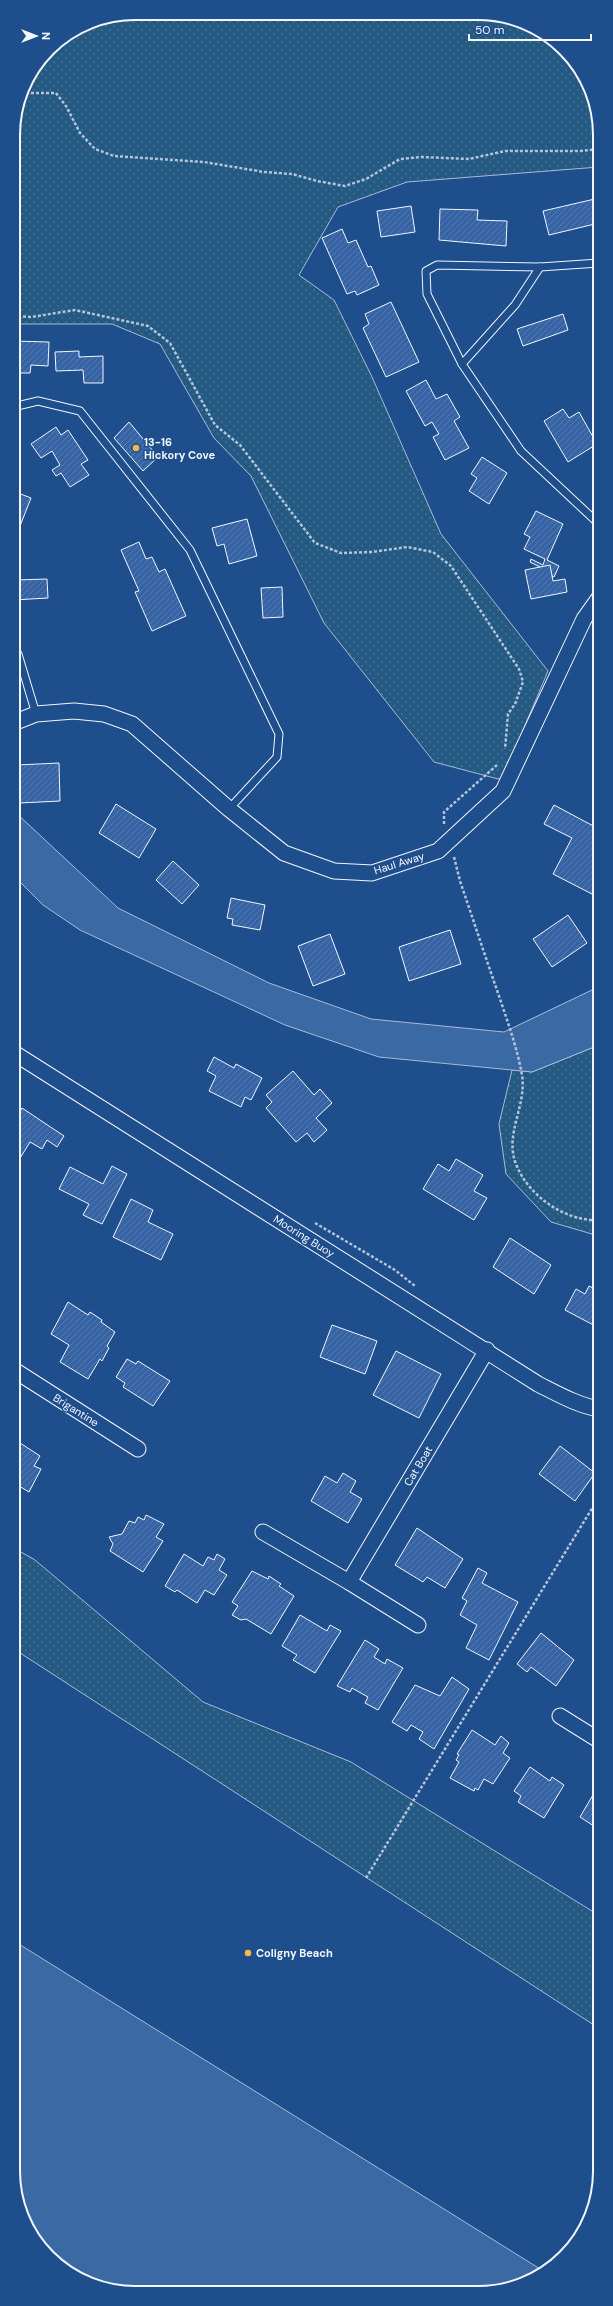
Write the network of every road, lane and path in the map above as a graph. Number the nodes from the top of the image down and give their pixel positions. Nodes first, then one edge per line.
1 (29, 92) edge
2 (593, 150) edge
3 (593, 263) edge
4 (540, 267) junction
5 (20, 316) edge
6 (462, 364) junction
7 (20, 405) edge
8 (593, 518) edge
9 (593, 606) edge
10 (20, 661) edge
11 (36, 714) junction
12 (20, 721) edge
13 (505, 752) dead end
14 (498, 764) dead end
15 (229, 809) junction
16 (450, 840) junction
17 (20, 1060) edge
18 (593, 1221) edge
19 (487, 1350) junction
20 (20, 1374) edge
21 (593, 1407) edge
22 (138, 1449) dead end
23 (593, 1509) edge
24 (263, 1532) dead end
25 (349, 1582) junction
26 (418, 1625) dead end
27 (560, 1716) dead end
28 (593, 1737) edge
29 (366, 1878) dead end

1 - 2 path
3 - 4 lane
4 - 6 lane
4 - 6 lane
5 - 13 path
6 - 8 lane
7 - 15 lane
9 - 16 street, Haul Away
10 - 11 lane
11 - 12 street, Haul Away
11 - 15 street, Haul Away
14 - 16 path
15 - 16 street, Haul Away
16 - 18 path
17 - 19 street, Mooring Buoy
19 - 21 street, Mooring Buoy
19 - 25 street, Cat Boat
20 - 22 street, Brigantine
23 - 29 path
24 - 25 street
25 - 26 street
27 - 28 street

